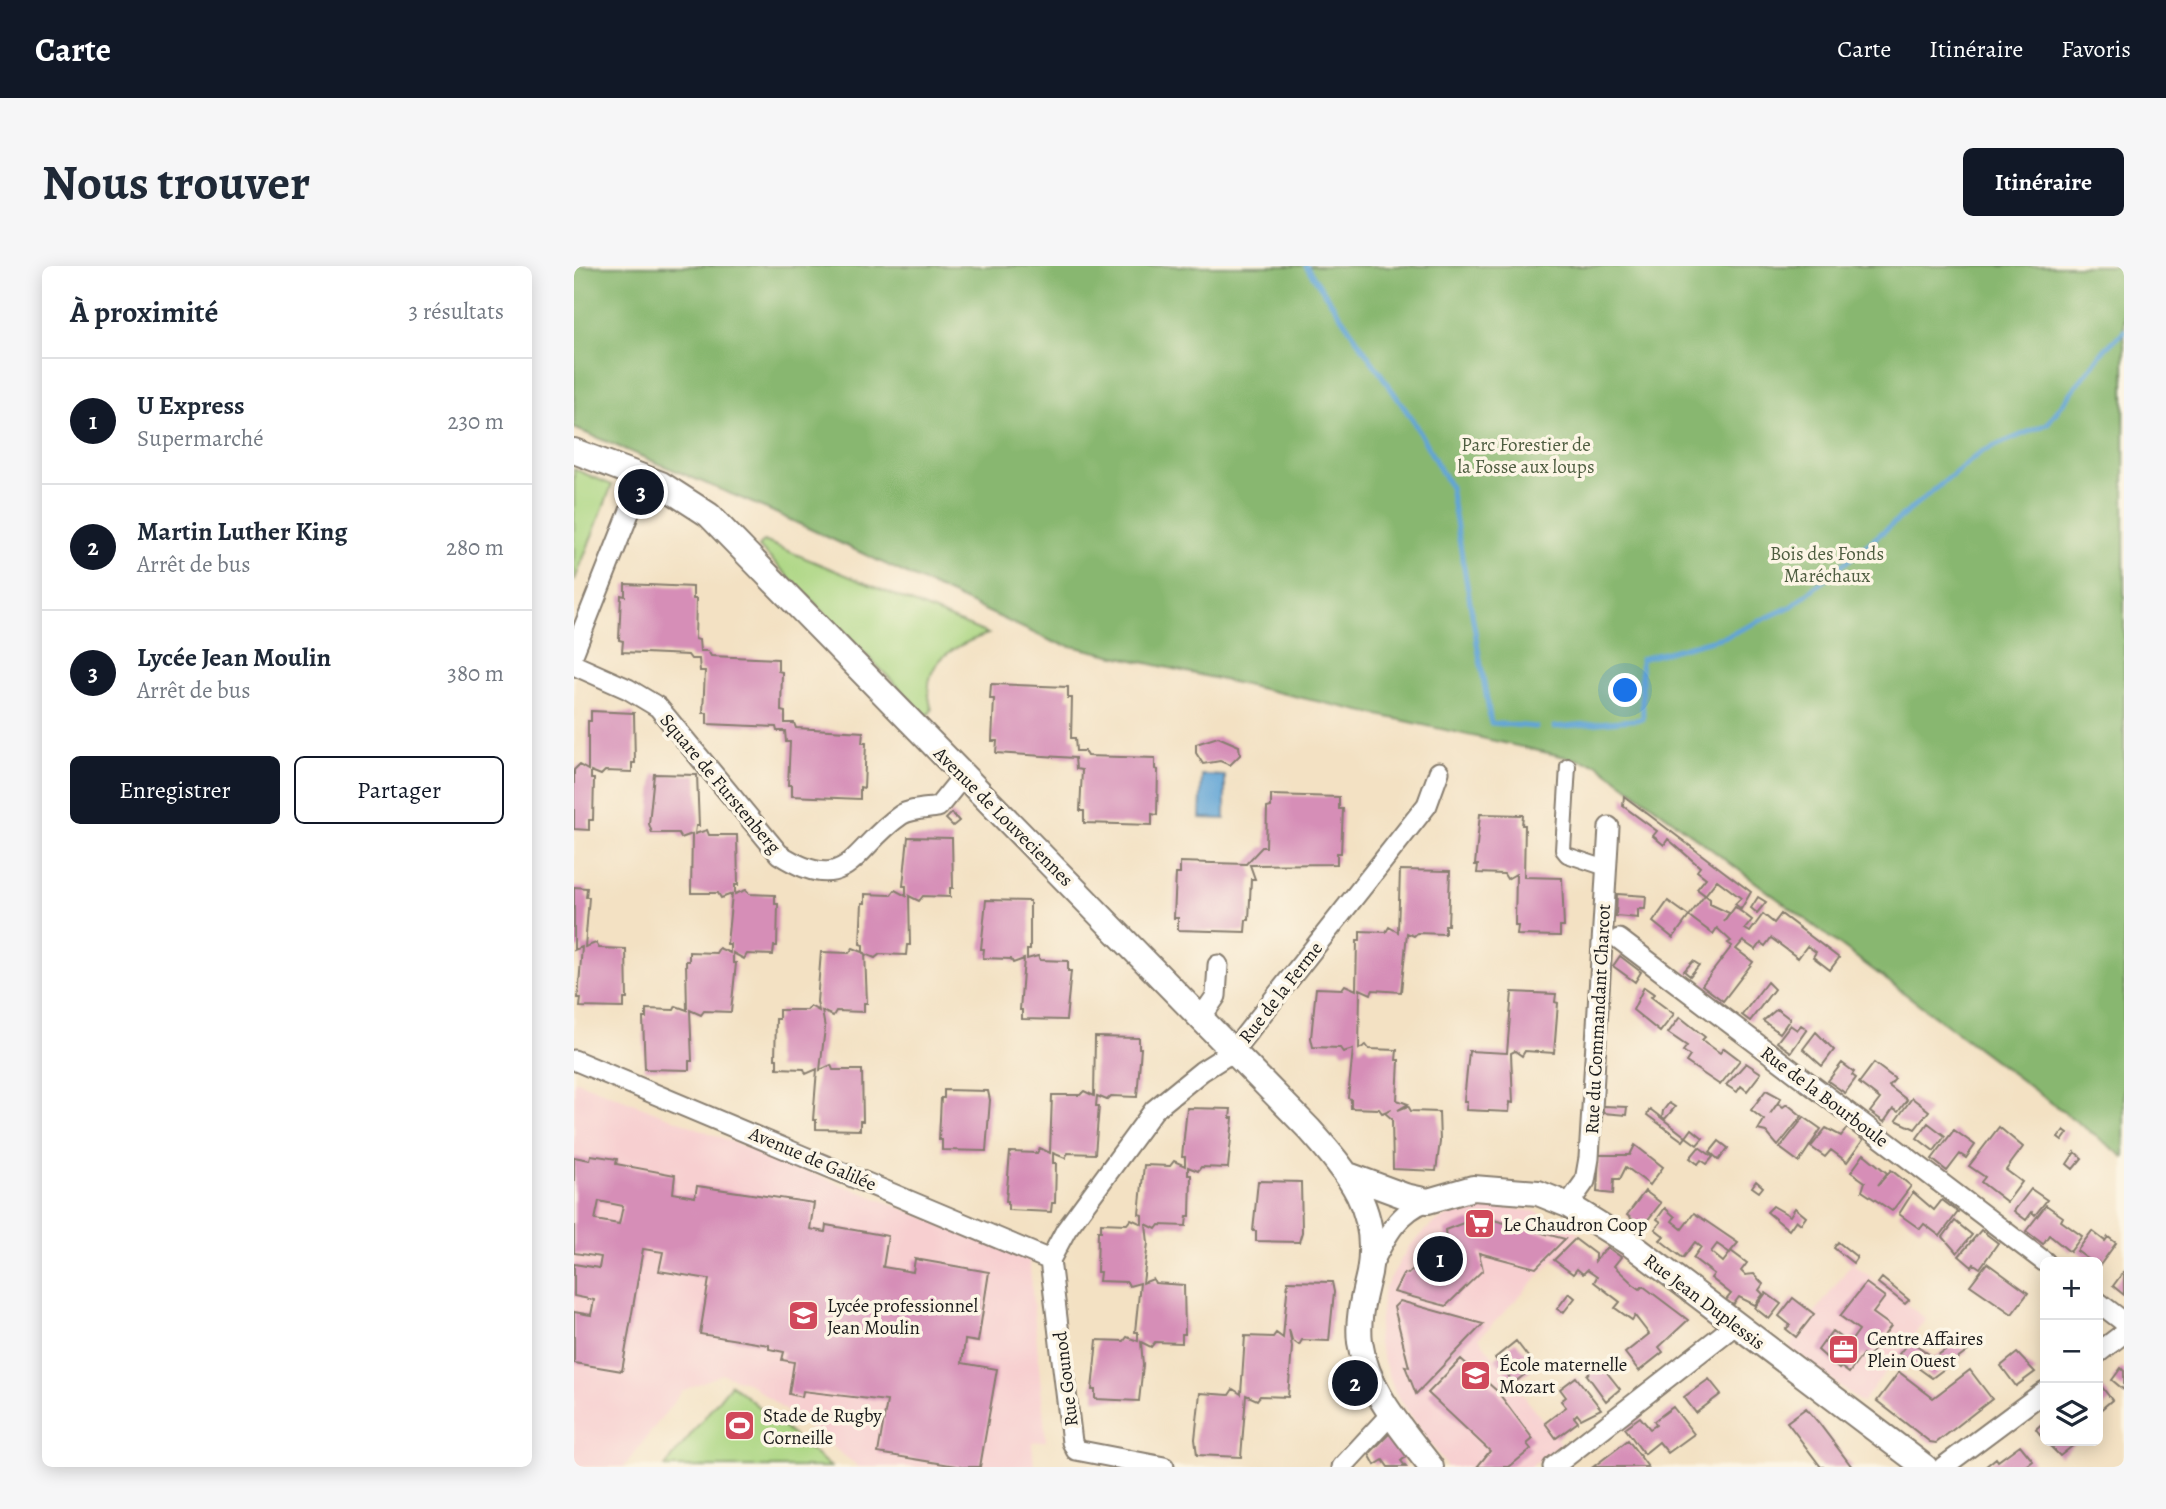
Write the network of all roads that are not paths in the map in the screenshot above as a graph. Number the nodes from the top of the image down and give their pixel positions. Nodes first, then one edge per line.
1 (574, 451) edge
2 (633, 503) dead end
3 (574, 652) edge
4 (574, 665) edge
5 (1568, 766) dead end
6 (1439, 772) dead end
7 (964, 775) junction
8 (1609, 827) dead end
9 (1606, 868) junction
10 (1611, 939) junction
11 (1218, 965) dead end
12 (1199, 1019) junction
13 (1232, 1052) junction
14 (574, 1060) edge
15 (1351, 1176) junction
16 (1428, 1200) junction
17 (1567, 1205) junction
18 (2040, 1258) edge
19 (1050, 1260) junction
20 (1369, 1272) junction
21 (2103, 1306) edge
22 (2124, 1322) edge
23 (1735, 1325) junction
24 (2124, 1333) edge
25 (2103, 1349) edge
26 (2040, 1395) edge
27 (1391, 1414) junction
28 (1164, 1467) edge
29 (1342, 1467) edge
30 (1431, 1467) edge
31 (1553, 1467) edge
32 (1925, 1467) edge
33 (1943, 1467) edge

1 - 7 street, Avenue de Louveciennes
2 - 3 street
4 - 7 street, Square de Furstenberg
5 - 9 street
6 - 13 street, Rue de la Ferme
7 - 12 street, Avenue de Louveciennes
8 - 9 street, Rue du Commandant Charcot
9 - 10 street, Rue du Commandant Charcot
10 - 17 street, Rue du Commandant Charcot
10 - 18 street, Rue de la Bourboule
11 - 12 street
12 - 13 street, Avenue de Louveciennes
13 - 15 street, Avenue de Louveciennes
13 - 19 street, Rue de la Ferme
14 - 19 street, Avenue de Galilée
15 - 16 street, Avenue de Louveciennes
15 - 20 street, Avenue de Louveciennes
16 - 17 street, Rue Jean Duplessis
16 - 20 street, Rue Jean Duplessis
17 - 23 street, Rue Jean Duplessis
19 - 28 street, Rue Gounod
20 - 27 street, Avenue de Louveciennes
21 - 22 street
23 - 31 street
23 - 32 street, Rue Jean Duplessis
24 - 25 street
26 - 33 street
27 - 29 street
27 - 30 street, Avenue de Louveciennes

